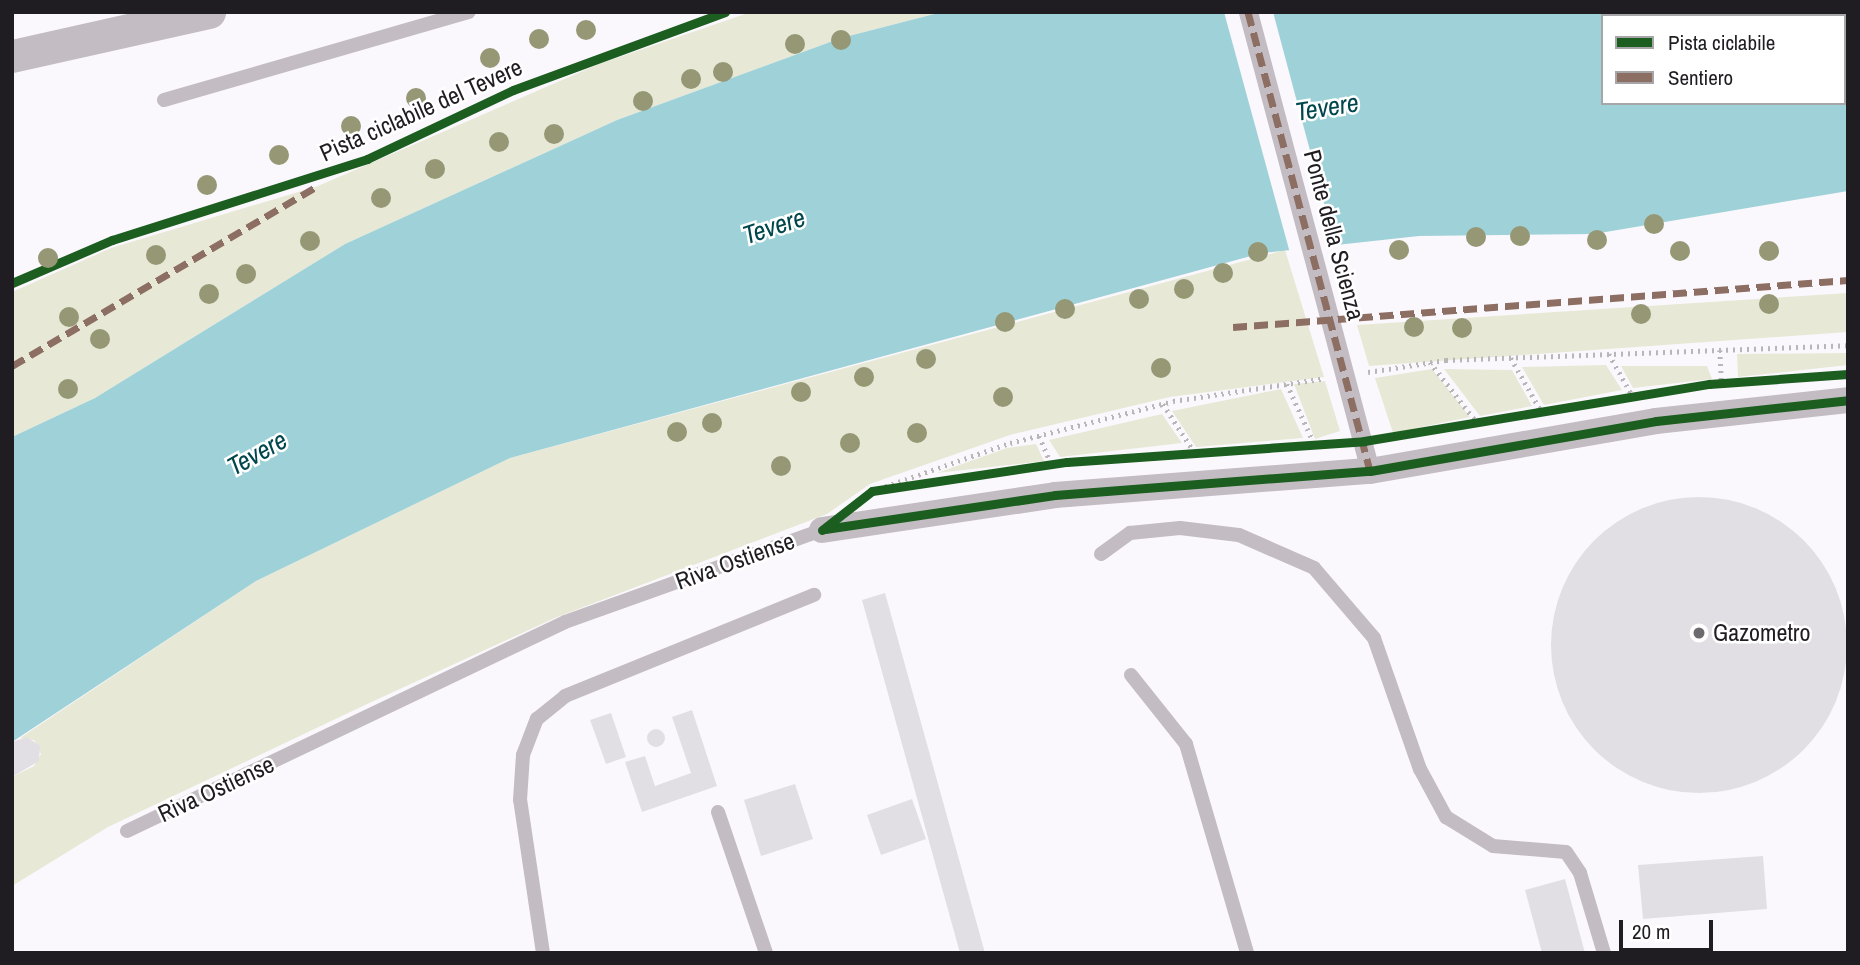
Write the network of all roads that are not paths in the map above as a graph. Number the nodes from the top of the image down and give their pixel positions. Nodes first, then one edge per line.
1 (209, 12) edge
2 (469, 12) edge
3 (1248, 12) edge
4 (12, 56) edge
5 (164, 100) dead end
6 (1848, 400) edge
7 (1370, 471) junction
8 (822, 530) joint
9 (1101, 554) dead end
10 (814, 595) dead end
11 (1131, 675) dead end
12 (718, 812) dead end
13 (127, 831) dead end
14 (543, 953) edge
15 (766, 953) edge
16 (1247, 953) edge
17 (1604, 953) edge

1 - 4 street
2 - 5 lane
3 - 7 street, Ponte della Scienza
6 - 7 street, Riva Ostiense
7 - 8 street, Riva Ostiense
8 - 13 lane, Riva Ostiense
9 - 17 lane
10 - 14 lane
11 - 16 lane
12 - 15 lane

